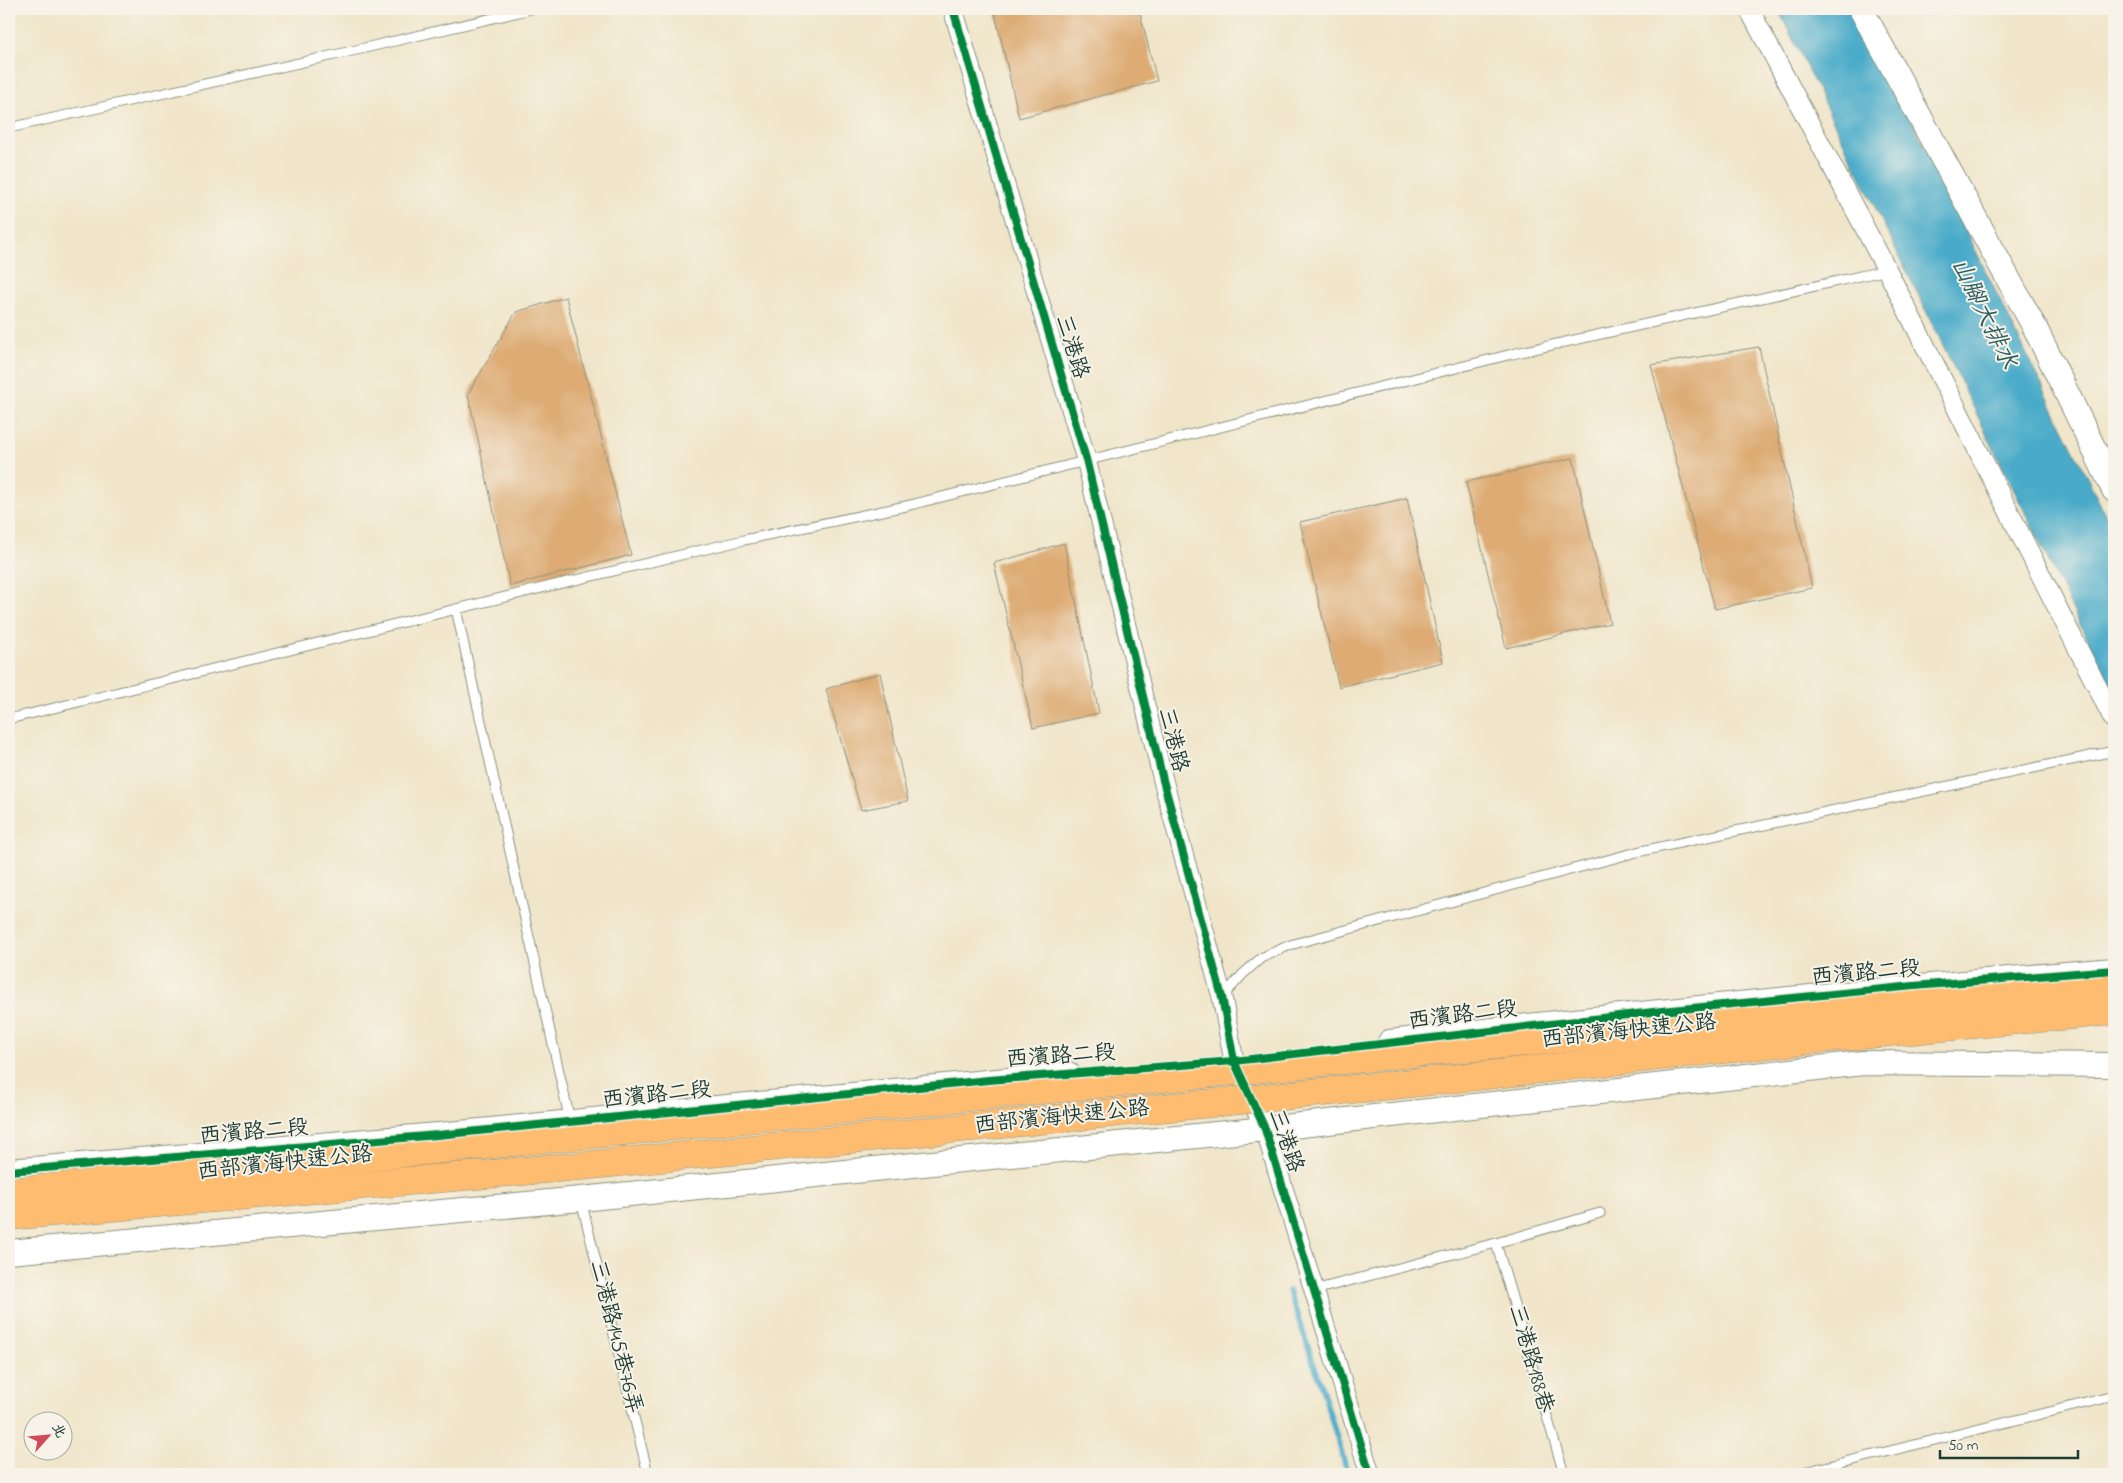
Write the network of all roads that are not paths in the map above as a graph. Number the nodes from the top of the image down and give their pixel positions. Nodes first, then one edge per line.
1 (531, 9) edge
2 (952, 9) edge
3 (1749, 9) edge
4 (1861, 9) edge
5 (9, 128) edge
6 (1887, 270) junction
7 (1086, 459) junction
8 (2114, 490) edge
9 (456, 609) junction
10 (9, 719) edge
11 (2114, 720) edge
12 (2114, 750) edge
13 (2114, 970) edge
14 (2114, 984) edge
15 (1222, 996) junction
16 (2114, 1012) edge
17 (1234, 1061) junction
18 (2114, 1065) edge
19 (570, 1122) junction
20 (1265, 1129) junction
21 (9, 1171) edge
22 (9, 1192) edge
23 (581, 1199) junction
24 (1600, 1213) dead end
25 (9, 1216) edge
26 (1496, 1243) junction
27 (9, 1252) edge
28 (1314, 1290) junction
29 (2114, 1396) edge
30 (648, 1474) edge
31 (1370, 1474) edge
32 (1564, 1474) edge
33 (1796, 1474) edge

1 - 5 lane
2 - 7 street, 三港路
3 - 6 street
4 - 8 street
6 - 7 lane
6 - 11 street
7 - 9 lane
7 - 15 street, 三港路
9 - 10 lane
9 - 19 lane
12 - 15 lane
13 - 17 street, 西濱路二段
14 - 22 highway, 西部濱海快速公路, bridge
15 - 17 street, 三港路
16 - 25 highway, 西部濱海快速公路, bridge
17 - 19 street, 西濱路二段
17 - 20 street, 三港路
18 - 20 street
19 - 21 street, 西濱路二段
19 - 23 street
20 - 23 street
20 - 28 street, 三港路
23 - 27 street
23 - 30 lane, 三港路145巷76弄
24 - 26 lane
26 - 28 lane
26 - 32 lane, 三港路188巷
28 - 31 street, 三港路
29 - 33 lane

